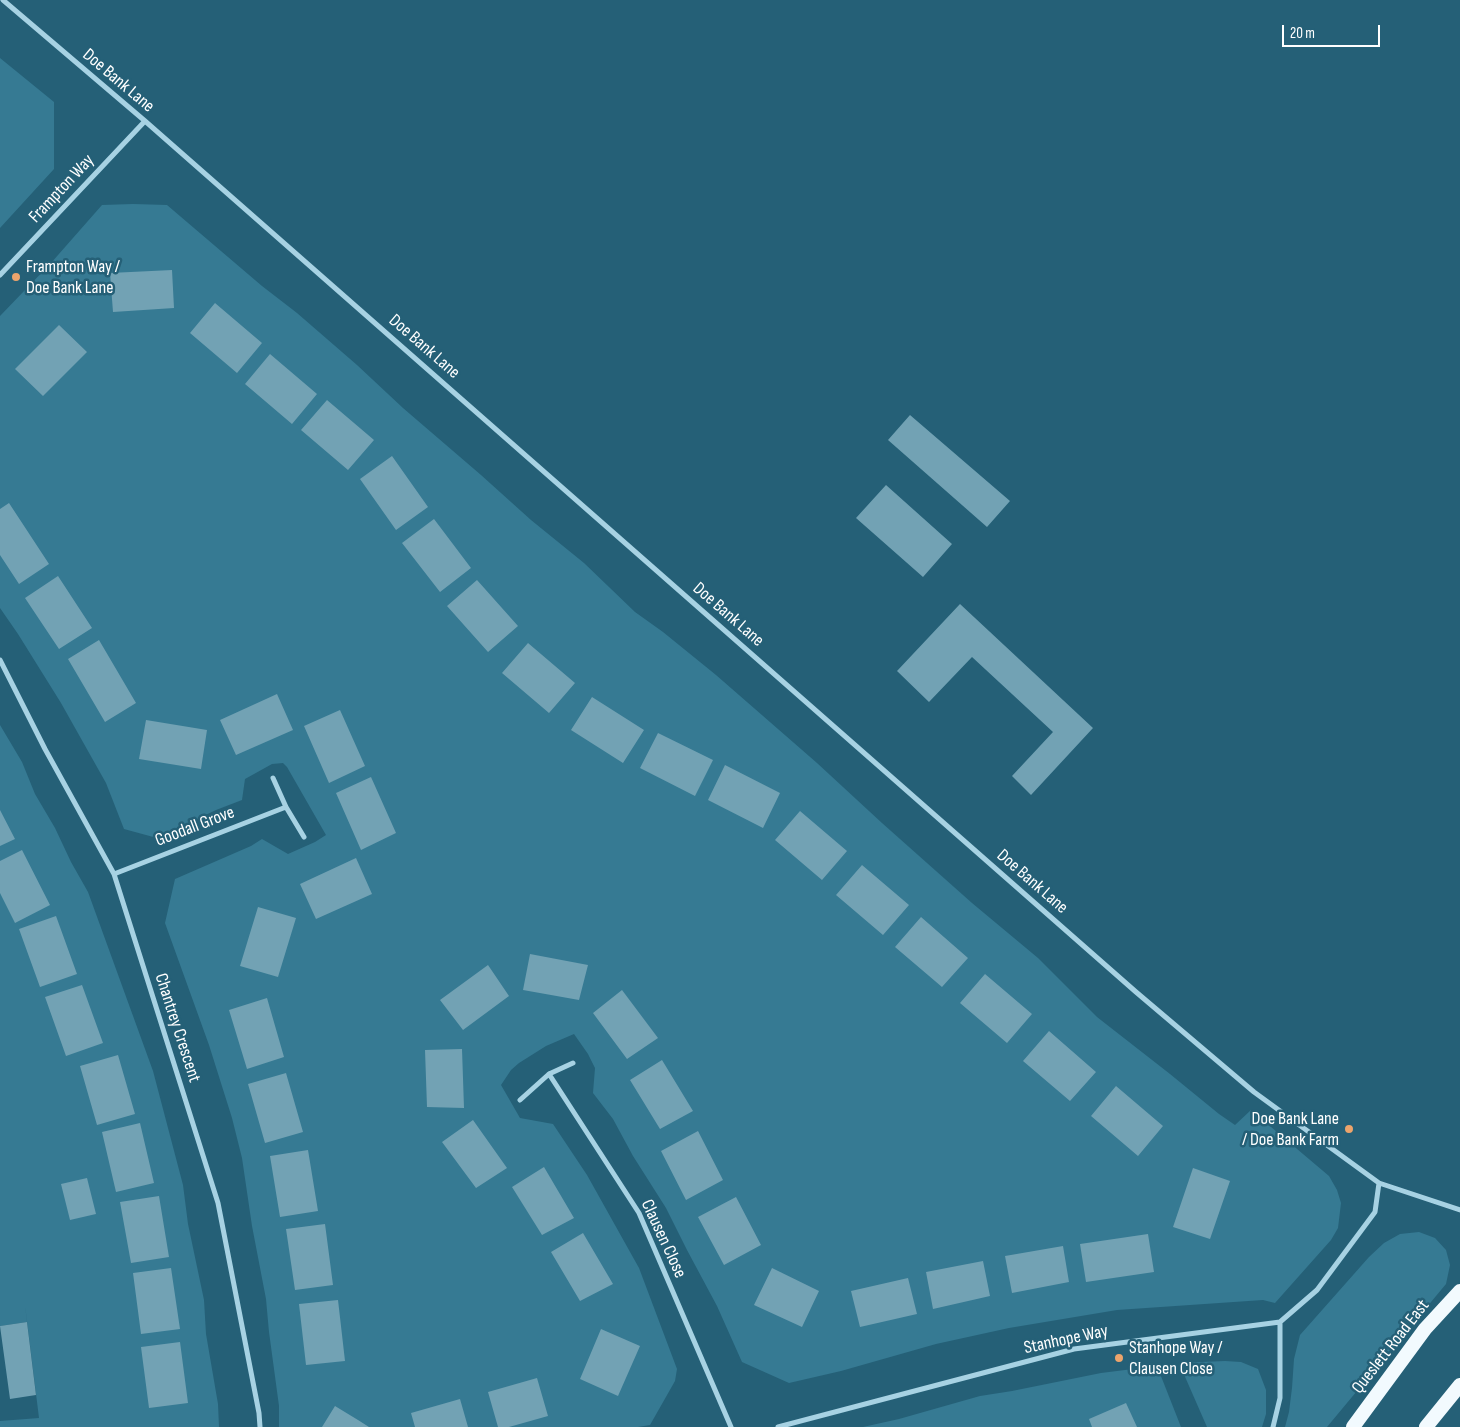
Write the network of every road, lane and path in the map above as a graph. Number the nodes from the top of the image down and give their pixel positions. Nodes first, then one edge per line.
1 (3, 0) edge
2 (145, 121) junction
3 (0, 276) edge
4 (0, 660) edge
5 (273, 778) dead end
6 (286, 807) junction
7 (304, 837) dead end
8 (114, 874) junction
9 (573, 1064) dead end
10 (549, 1074) junction
11 (520, 1100) dead end
12 (1378, 1183) junction
13 (1460, 1210) edge
14 (1460, 1291) edge
15 (1280, 1322) junction
16 (1460, 1386) edge
17 (260, 1427) edge
18 (731, 1427) edge
19 (778, 1427) edge
20 (1273, 1427) edge
21 (1353, 1427) edge
22 (1426, 1427) edge

1 - 2 street, Doe Bank Lane
2 - 3 street, Frampton Way
2 - 12 street, Doe Bank Lane
4 - 8 street, Chantrey Crescent
5 - 6 street
6 - 7 street
6 - 8 street, Goodall Grove
8 - 17 street, Chantrey Crescent
9 - 10 street
10 - 11 street
10 - 18 street, Clausen Close
12 - 13 street, Doe Bank Lane
12 - 15 street
14 - 21 highway, Queslett Road East
15 - 19 street, Stanhope Way
15 - 20 street
16 - 22 highway

